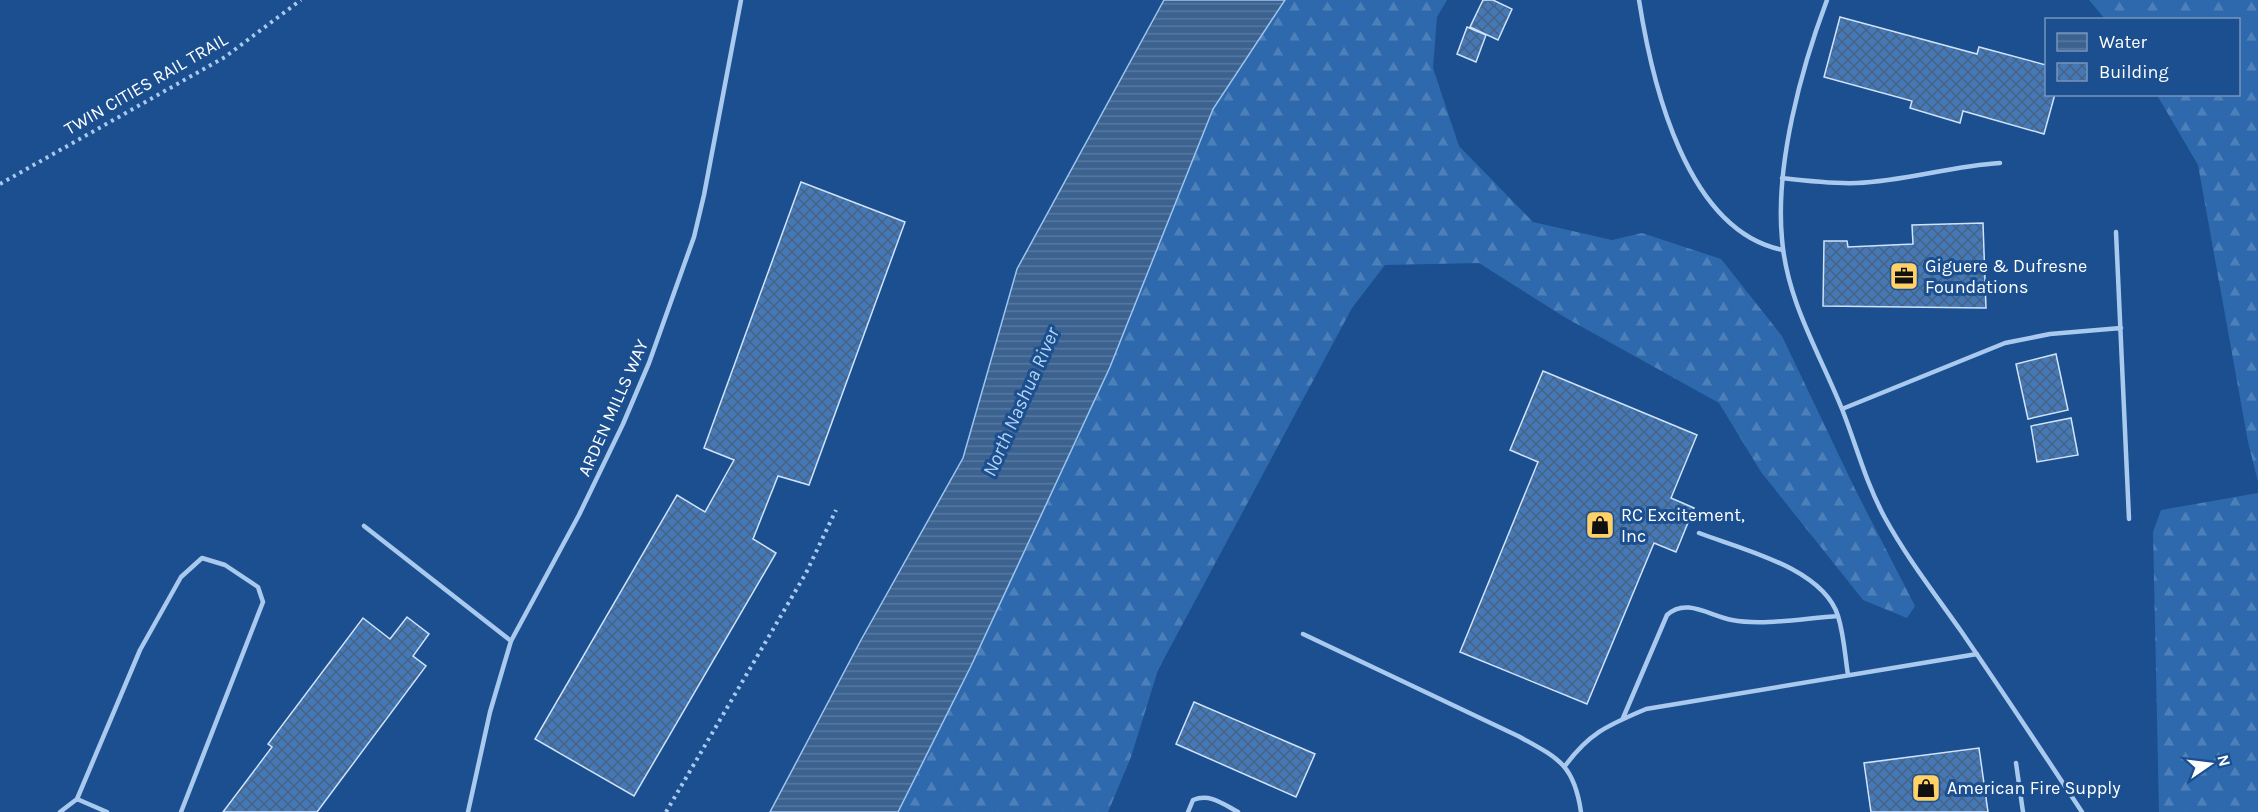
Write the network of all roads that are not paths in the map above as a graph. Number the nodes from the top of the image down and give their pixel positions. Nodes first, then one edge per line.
1 (741, 0) edge
2 (1639, 0) edge
3 (1827, 0) edge
4 (2000, 163) dead end
5 (1782, 178) junction
6 (2116, 232) dead end
7 (1783, 250) junction
8 (2121, 328) junction
9 (1842, 409) junction
10 (2129, 519) dead end
11 (364, 526) dead end
12 (1699, 533) dead end
13 (1838, 616) junction
14 (1303, 634) dead end
15 (511, 641) junction
16 (1977, 654) junction
17 (1848, 675) junction
18 (1622, 719) junction
19 (2016, 763) dead end
20 (1565, 766) junction
21 (77, 799) junction
22 (468, 811) edge
23 (60, 812) edge
24 (107, 812) edge
25 (181, 812) edge
26 (460, 812) edge
27 (1188, 812) edge
28 (1238, 812) edge
29 (1581, 812) edge
30 (2023, 812) edge
31 (2082, 812) edge

1 - 15 lane, ARDEN MILLS WAY
2 - 7 lane
3 - 5 lane
4 - 5 lane
5 - 7 lane
6 - 8 lane
7 - 9 lane
8 - 9 lane
8 - 10 lane
9 - 16 lane
11 - 15 lane
12 - 13 lane
13 - 17 lane
13 - 18 lane
14 - 20 lane
15 - 22 lane, ARDEN MILLS WAY
16 - 17 lane
16 - 31 lane
17 - 18 lane
18 - 20 lane
19 - 30 lane
20 - 29 lane
21 - 23 lane
21 - 24 lane
21 - 25 lane
22 - 26 lane
27 - 28 lane

